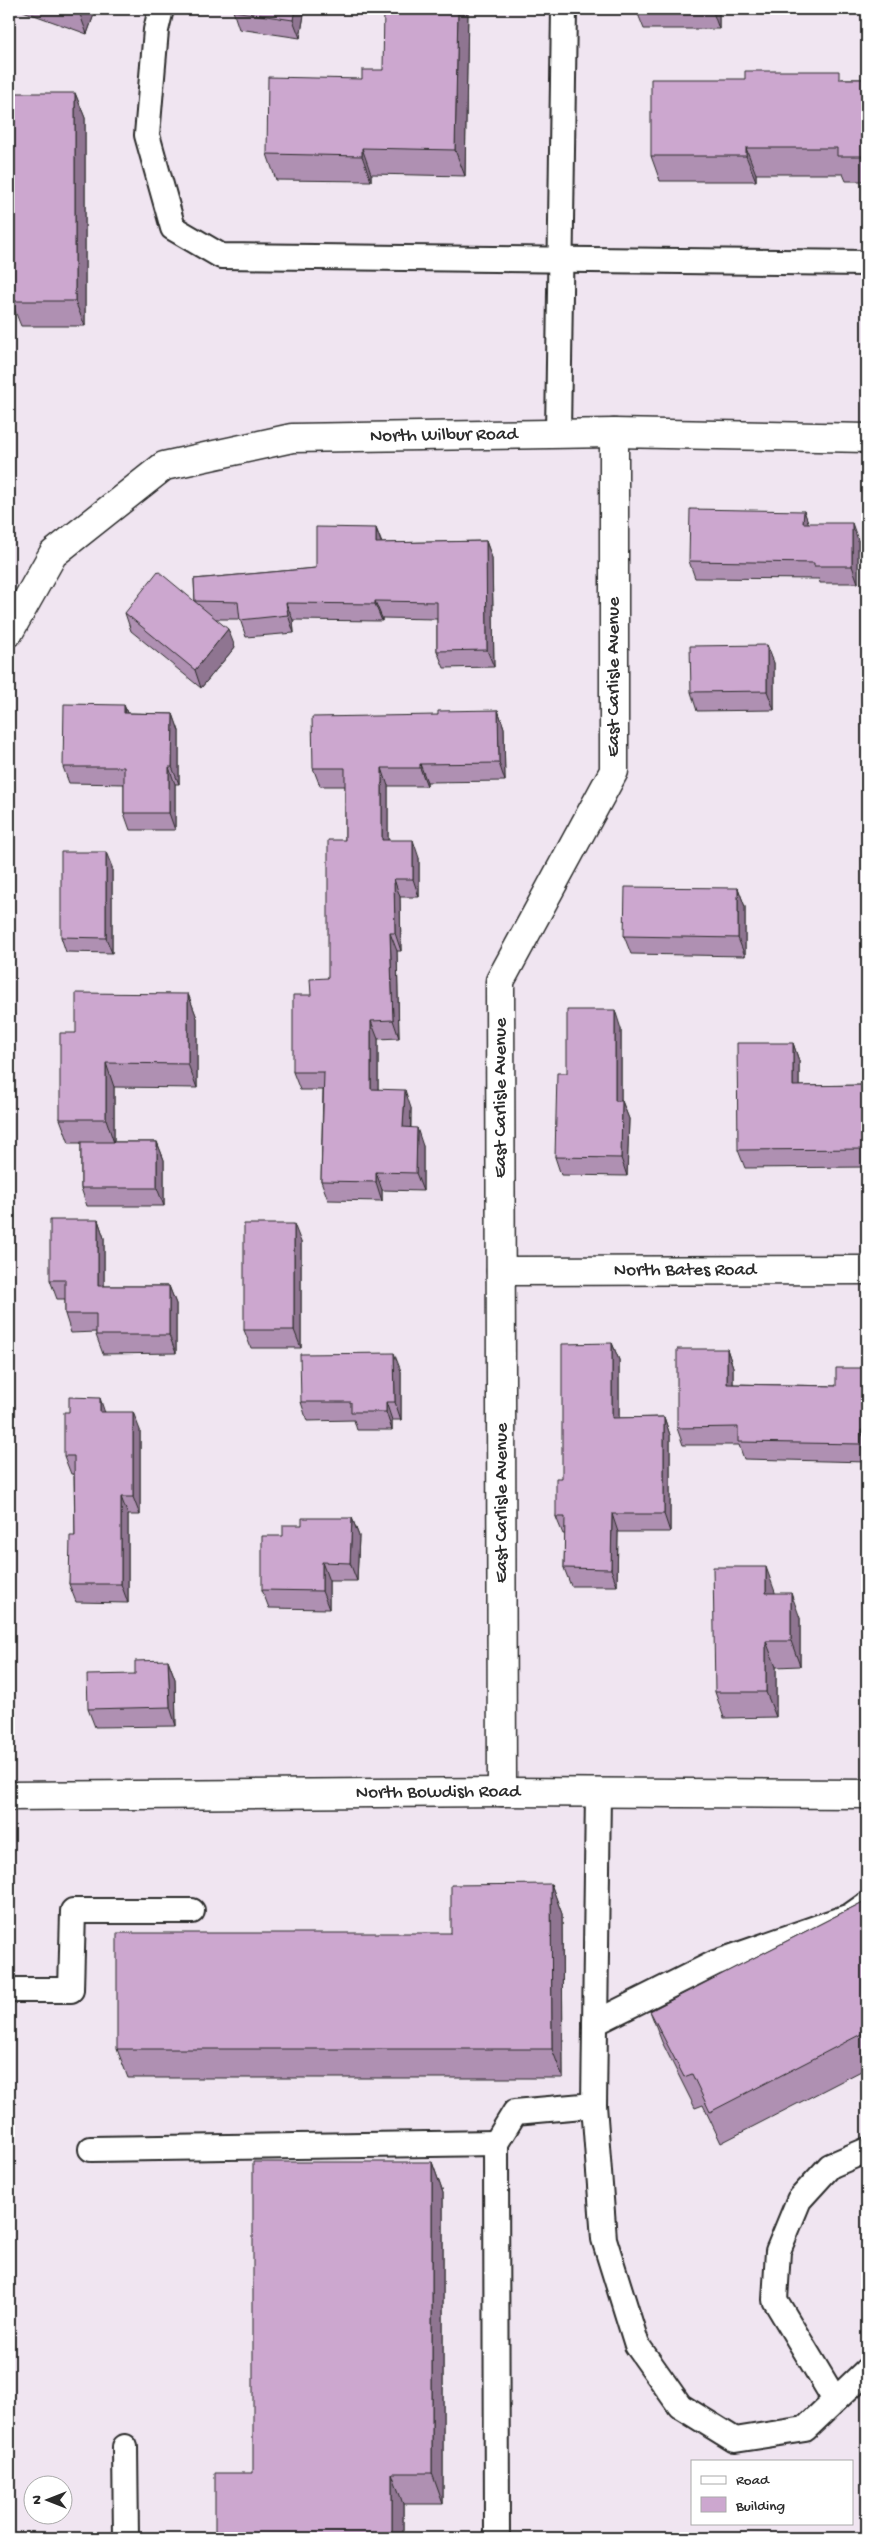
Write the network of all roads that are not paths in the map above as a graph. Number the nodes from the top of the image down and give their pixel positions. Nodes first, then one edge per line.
1 (161, 9) edge
2 (564, 9) edge
3 (560, 261) junction
4 (867, 263) edge
5 (614, 433) junction
6 (558, 434) junction
7 (867, 438) edge
8 (9, 632) edge
9 (867, 1270) edge
10 (501, 1271) junction
11 (502, 1792) junction
12 (598, 1792) junction
13 (867, 1794) edge
14 (9, 1796) edge
15 (867, 1904) edge
16 (192, 1912) dead end
17 (9, 1990) edge
18 (595, 2023) junction
19 (594, 2105) junction
20 (496, 2144) junction
21 (91, 2149) dead end
22 (867, 2150) edge
23 (867, 2370) edge
24 (835, 2400) junction
25 (124, 2448) dead end
26 (126, 2538) edge
27 (497, 2538) edge

1 - 3 lane
2 - 3 lane
3 - 4 lane
3 - 6 lane
5 - 6 street, North Wilbur Road
5 - 7 street, North Wilbur Road
5 - 10 street, East Carlisle Avenue
6 - 8 street, North Wilbur Road
9 - 10 street, North Bates Road
10 - 11 street, East Carlisle Avenue
11 - 12 street, North Bowdish Road
11 - 14 street, North Bowdish Road
12 - 13 street, North Bowdish Road
12 - 18 lane
15 - 18 lane
16 - 17 lane
18 - 19 lane
19 - 20 lane
19 - 24 lane
20 - 21 lane
20 - 27 lane
22 - 24 lane
23 - 24 lane
25 - 26 lane

